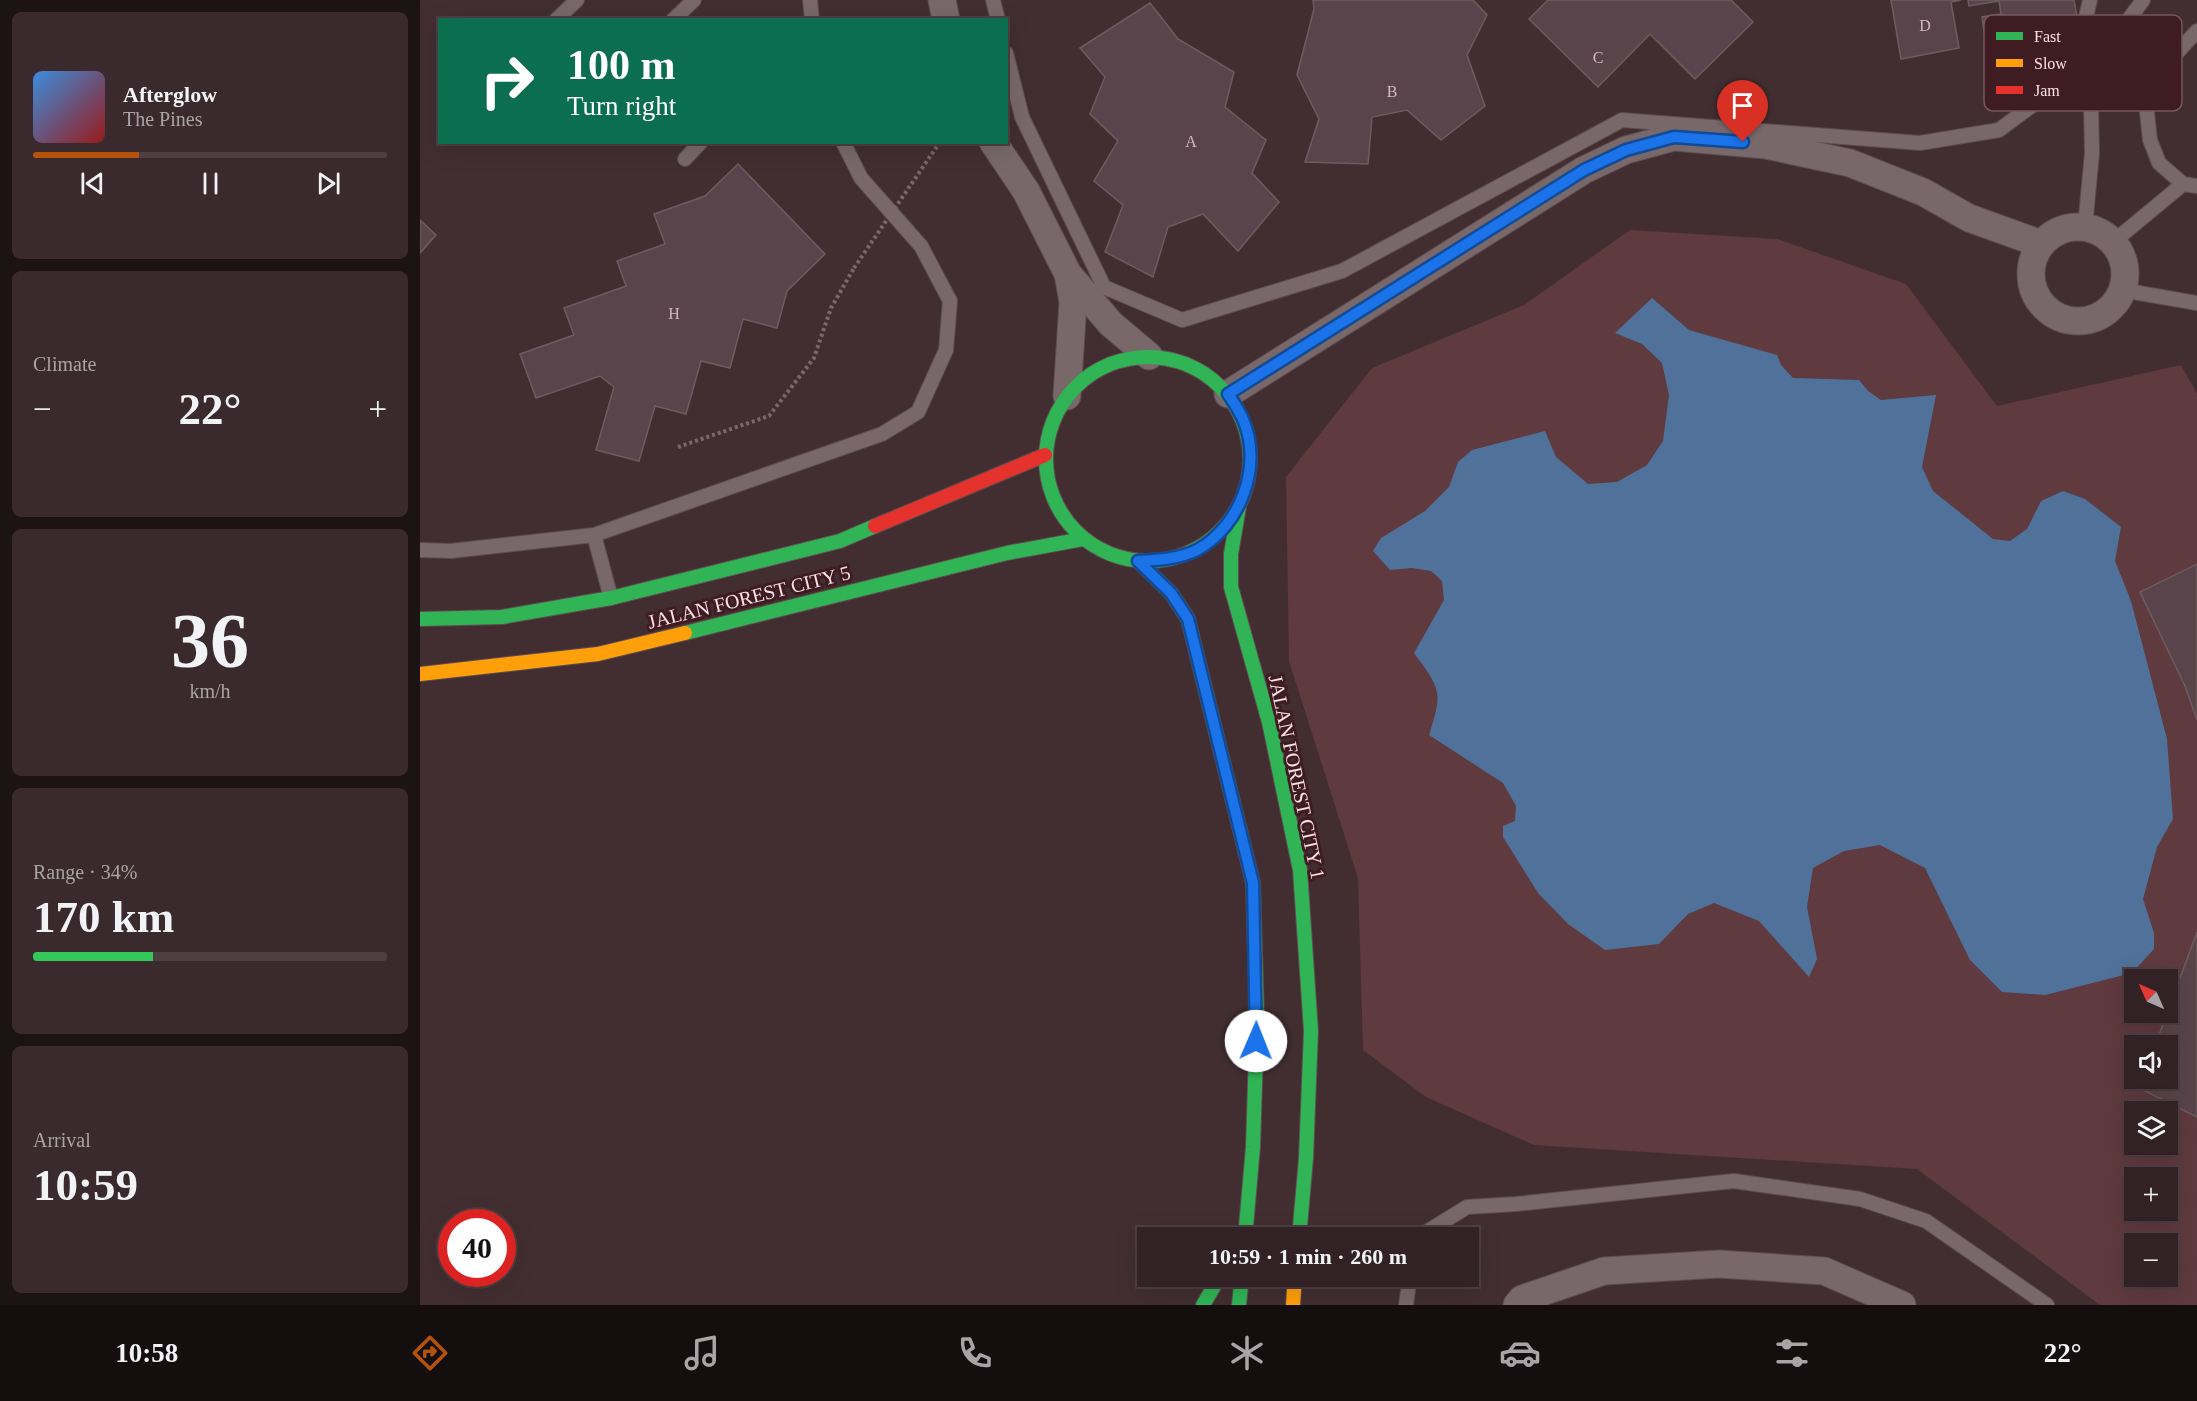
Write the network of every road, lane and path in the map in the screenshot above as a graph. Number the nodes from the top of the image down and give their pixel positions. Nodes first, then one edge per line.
1 (577, 0) edge
2 (694, 0) edge
3 (810, 0) edge
4 (942, 0) edge
5 (993, 0) edge
6 (2090, 0) edge
7 (2143, 0) edge
8 (2087, 15) edge
9 (2132, 15) edge
10 (558, 18) edge
11 (675, 18) edge
12 (813, 18) edge
13 (946, 18) edge
14 (998, 18) edge
15 (2197, 31) edge
16 (2182, 47) edge
17 (1008, 61) edge
18 (2025, 111) edge
19 (2091, 111) edge
20 (2147, 111) edge
21 (699, 144) edge
22 (844, 144) edge
23 (939, 144) edge
24 (994, 144) edge
25 (685, 159) dead end
26 (2190, 185) edge
27 (2085, 227) junction
28 (2113, 242) junction
29 (2041, 244) junction
30 (1068, 274) junction
31 (2122, 290) junction
32 (2197, 303) edge
33 (1149, 356) junction
34 (1228, 394) junction
35 (1067, 396) junction
36 (678, 447) dead end
37 (1045, 456) junction
38 (1239, 507) junction
39 (594, 535) junction
40 (1083, 538) junction
41 (420, 550) edge
42 (1138, 561) junction
43 (611, 598) junction
44 (420, 619) edge
45 (420, 674) edge
46 (1253, 1147) junction
47 (1233, 1226) dead end
48 (1246, 1227) edge
49 (1300, 1227) edge
50 (1434, 1227) edge
51 (1214, 1287) edge
52 (1241, 1287) edge
53 (1294, 1287) edge
54 (1408, 1287) edge
55 (1203, 1305) edge
56 (1239, 1305) edge
57 (1293, 1305) edge
58 (1406, 1305) edge
59 (1517, 1305) edge
60 (1902, 1305) edge
61 (2048, 1305) edge

1 - 10 lane
2 - 11 lane
3 - 12 lane
4 - 13 street
5 - 14 lane
6 - 8 lane
7 - 9 lane
15 - 16 lane
17 - 18 lane
19 - 27 lane
20 - 26 lane
21 - 25 lane
22 - 39 lane
23 - 36 path, bridge
24 - 30 street
26 - 28 lane
27 - 28 street
27 - 29 street
28 - 31 street
29 - 31 street
29 - 34 street
30 - 33 street
30 - 35 street
31 - 32 lane
33 - 34 street
33 - 35 street
34 - 38 street
35 - 37 street
37 - 40 street
37 - 43 street, JALAN FOREST CITY 5
38 - 42 street
38 - 49 street, JALAN FOREST CITY 1
39 - 41 lane
39 - 43 lane
40 - 42 street
40 - 45 street, JALAN FOREST CITY 5
42 - 46 street
43 - 44 street, JALAN FOREST CITY 5
46 - 47 street
46 - 48 street
50 - 61 lane
51 - 55 street
52 - 56 street
53 - 57 street
54 - 58 lane
59 - 60 street

